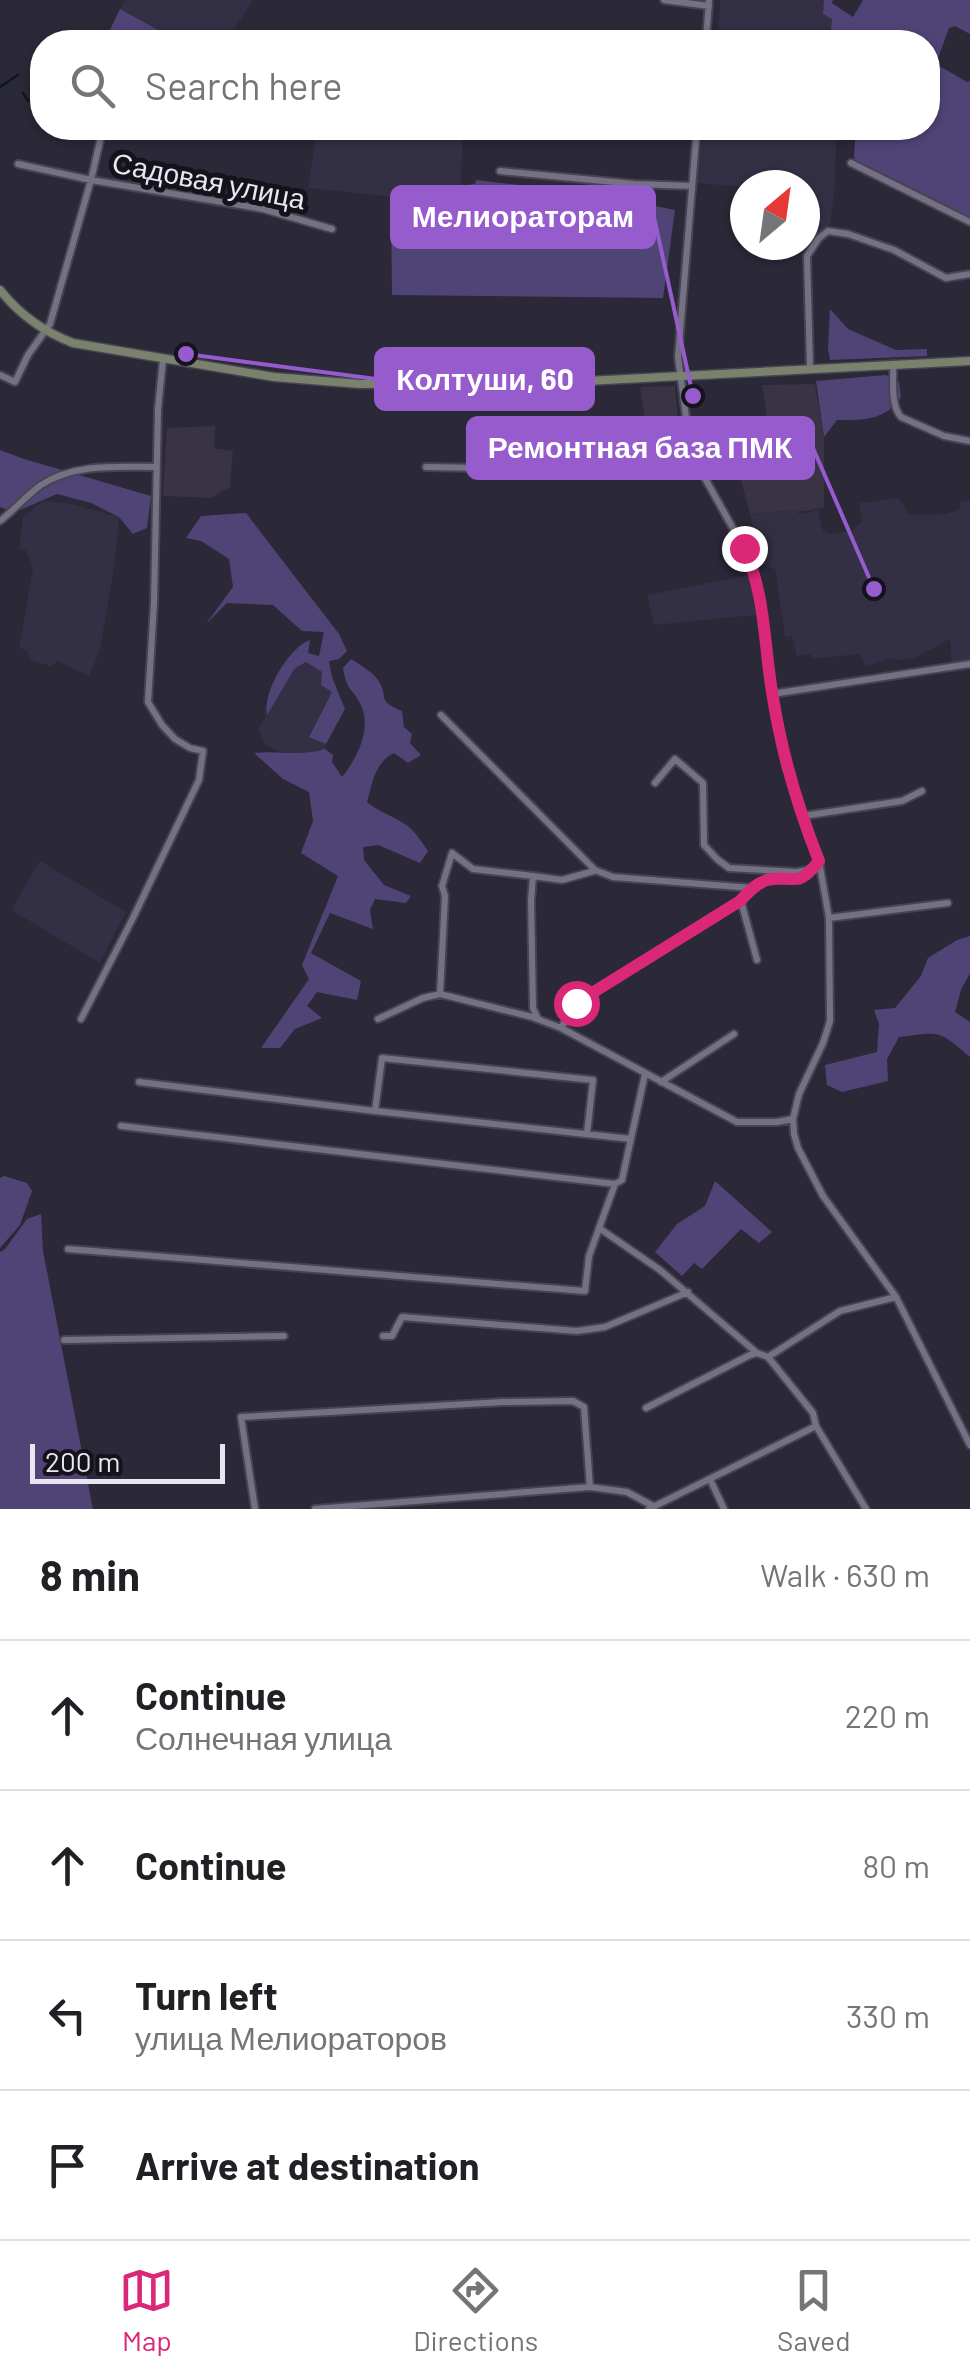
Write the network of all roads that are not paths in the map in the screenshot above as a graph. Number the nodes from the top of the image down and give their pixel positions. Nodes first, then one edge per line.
1 (664, 0) edge
2 (709, 3) edge
3 (707, 30) edge
4 (99, 140) edge
5 (696, 140) edge
6 (851, 163) dead end
7 (18, 164) dead end
8 (500, 171) dead end
9 (91, 180) junction
10 (692, 186) junction
11 (970, 222) edge
12 (332, 229) dead end
13 (970, 274) edge
14 (0, 290) edge
15 (45, 330) junction
16 (163, 359) junction
17 (970, 361) edge
18 (893, 364) junction
19 (810, 368) junction
20 (0, 376) edge
21 (680, 376) junction
22 (970, 441) edge
23 (692, 450) junction
24 (156, 467) junction
25 (426, 467) dead end
26 (1, 521) edge
27 (970, 664) edge
28 (772, 694) junction
29 (441, 715) dead end
30 (656, 782) dead end
31 (922, 791) dead end
32 (803, 816) junction
33 (819, 861) junction
34 (812, 869) junction
35 (595, 870) junction
36 (534, 876) junction
37 (752, 888) junction
38 (740, 901) junction
39 (948, 903) dead end
40 (829, 918) junction
41 (756, 960) dead end
42 (440, 994) junction
43 (80, 1019) dead end
44 (378, 1019) dead end
45 (538, 1019) junction
46 (561, 1028) junction
47 (734, 1034) dead end
48 (646, 1074) junction
49 (138, 1082) dead end
50 (662, 1082) junction
51 (375, 1111) junction
52 (793, 1119) junction
53 (121, 1126) dead end
54 (588, 1134) junction
55 (630, 1139) junction
56 (615, 1184) junction
57 (599, 1228) junction
58 (68, 1250) dead end
59 (688, 1292) junction
60 (896, 1296) junction
61 (284, 1336) dead end
62 (383, 1336) dead end
63 (64, 1340) dead end
64 (757, 1353) junction
65 (768, 1357) junction
66 (646, 1408) dead end
67 (816, 1426) junction
68 (970, 1445) edge
69 (710, 1480) junction
70 (590, 1487) junction
71 (651, 1508) edge
72 (256, 1509) edge
73 (315, 1509) edge
74 (724, 1509) edge
75 (866, 1509) edge

1 - 2 street
2 - 3 street
4 - 9 street
5 - 10 street
6 - 11 street
7 - 9 street, Садовая улица
8 - 10 street
9 - 12 street, Садовая улица
9 - 15 street
10 - 21 street
13 - 19 street
14 - 15 main road
15 - 16 main road
15 - 20 street
16 - 21 main road
16 - 24 street
17 - 18 main road
18 - 19 main road
18 - 22 street
19 - 21 main road
21 - 23 street
23 - 25 street
23 - 28 street
24 - 26 street
24 - 43 street
27 - 28 street
28 - 32 street
29 - 35 street
30 - 34 street
31 - 32 street
32 - 33 street
33 - 34 street
33 - 40 street
34 - 37 street
35 - 36 street
35 - 37 street
36 - 42 street
36 - 45 street
37 - 38 street
38 - 41 street
38 - 46 street
39 - 40 street
40 - 52 street
42 - 44 street
42 - 45 street
45 - 46 street
46 - 48 street
47 - 50 street
48 - 50 street
48 - 55 street
49 - 51 street
50 - 52 street
51 - 54 street
51 - 54 street
52 - 60 street
53 - 56 street
54 - 55 street
55 - 56 street
56 - 57 street
57 - 58 street
57 - 59 street
59 - 62 street
59 - 64 street
60 - 65 street
60 - 68 street
61 - 63 street
64 - 65 street
64 - 66 street
65 - 67 street
67 - 69 street
67 - 75 street
69 - 71 street
69 - 74 street
70 - 71 street
70 - 72 street
70 - 73 street

